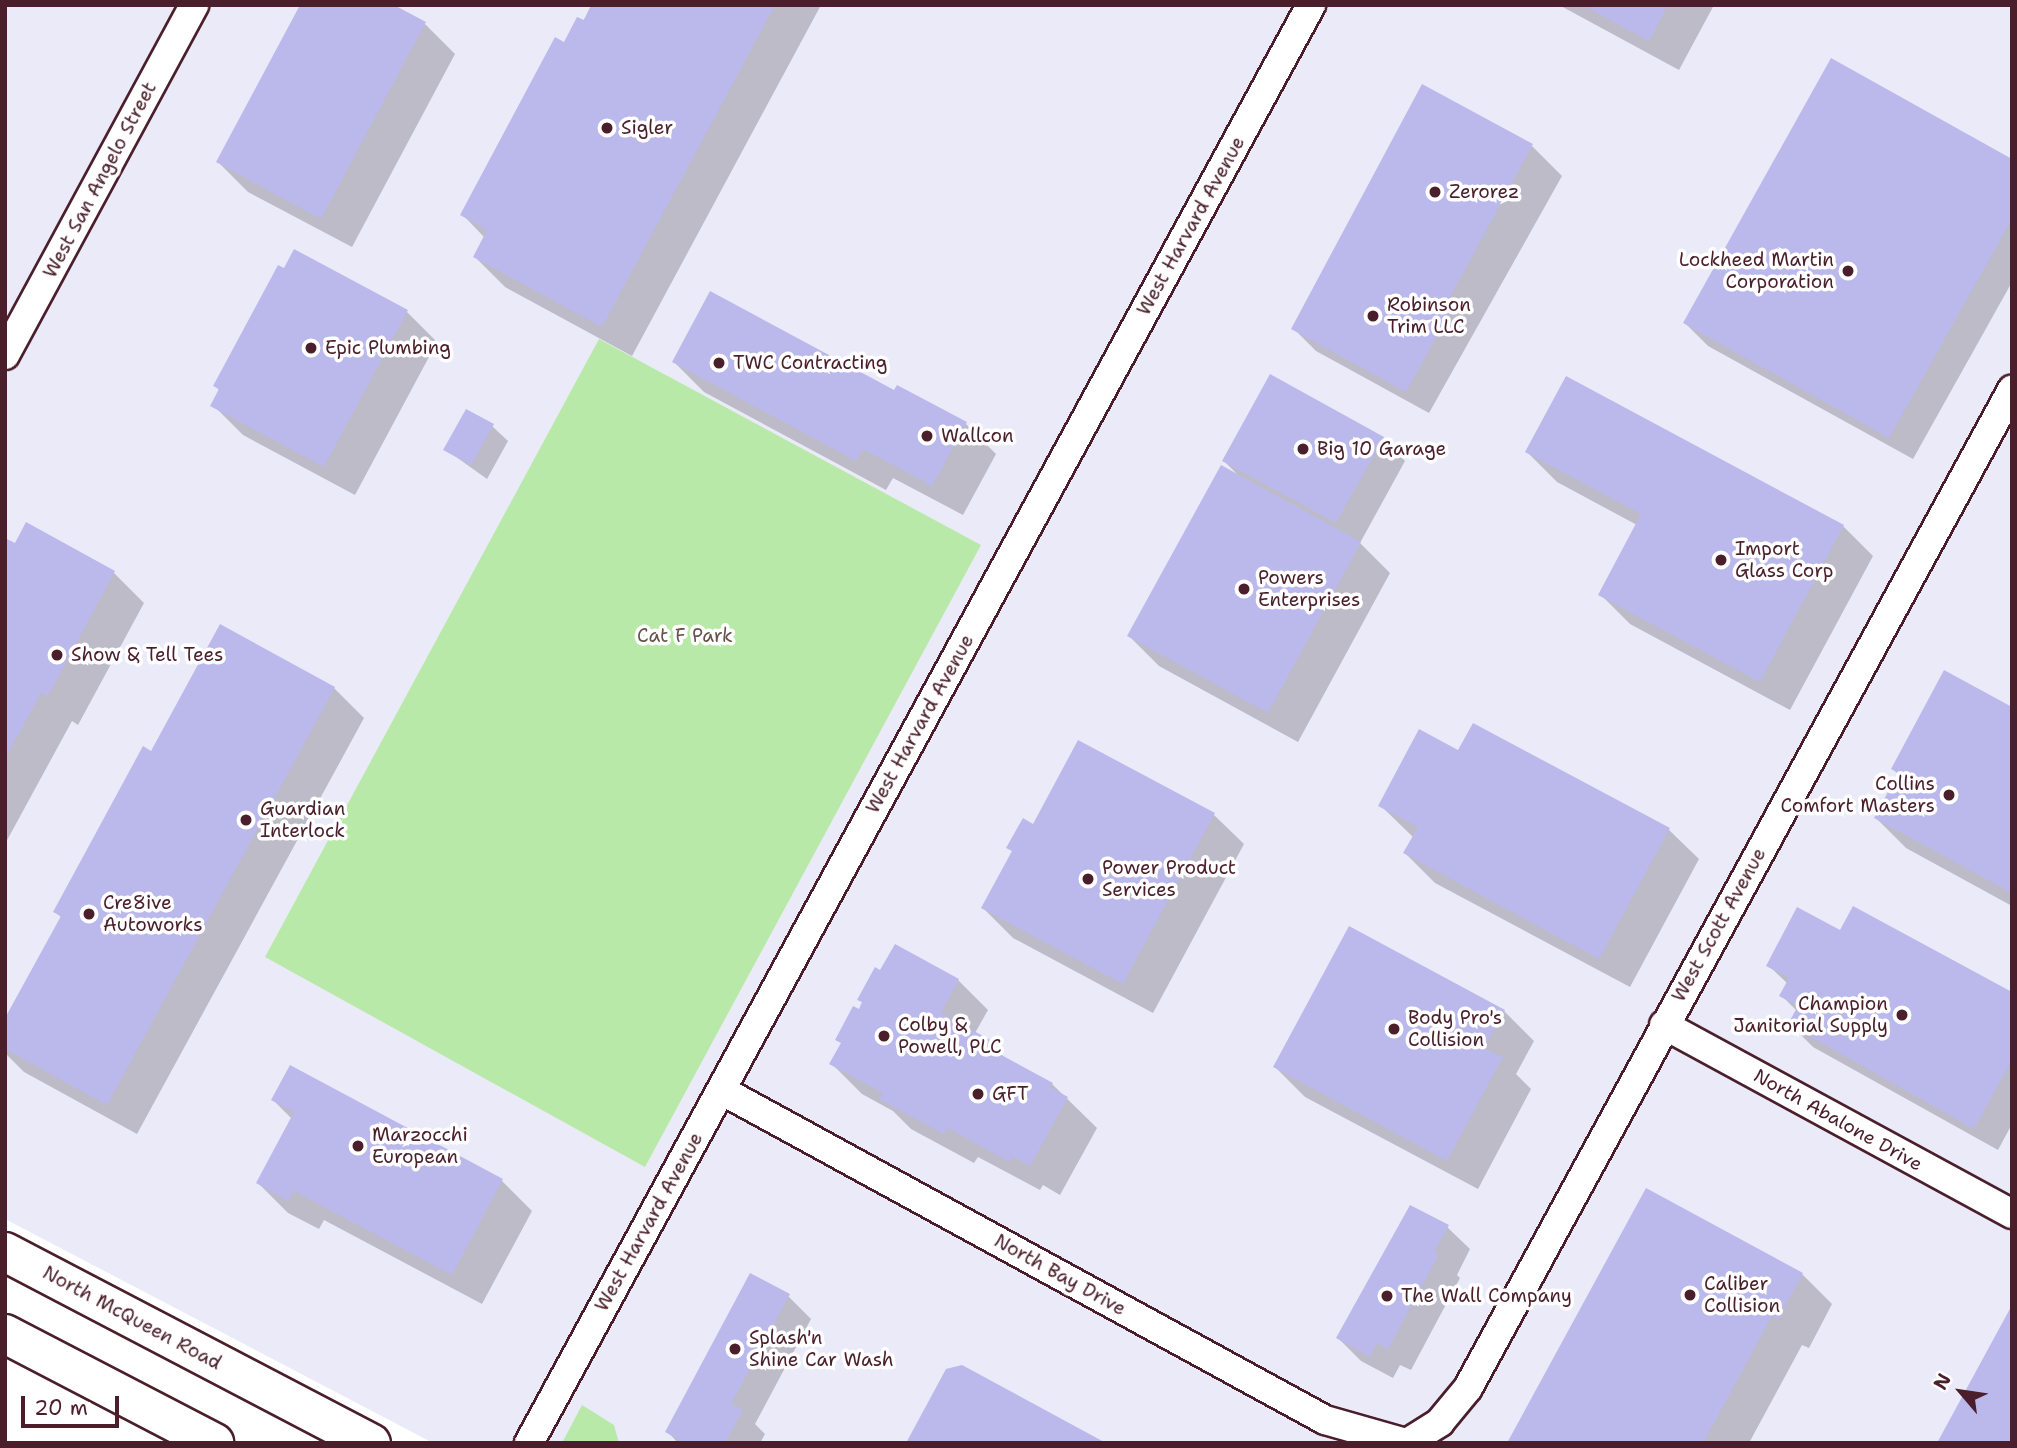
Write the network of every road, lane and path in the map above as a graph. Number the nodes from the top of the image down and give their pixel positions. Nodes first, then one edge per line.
1 (194, 5) edge
2 (1311, 5) edge
3 (5, 355) edge
4 (2012, 390) edge
5 (1664, 1025) junction
6 (721, 1090) junction
7 (2012, 1214) edge
8 (5, 1252) edge
9 (5, 1334) edge
10 (214, 1443) edge
11 (371, 1443) edge
12 (529, 1443) edge
13 (1406, 1443) edge

1 - 3 street, West San Angelo Street
2 - 6 street, West Harvard Avenue
4 - 5 street, West Scott Avenue
5 - 7 street, North Abalone Drive
5 - 13 street, West Scott Avenue
6 - 12 street, West Harvard Avenue
6 - 13 street, North Bay Drive
8 - 11 main road, North McQueen Road
9 - 10 main road

